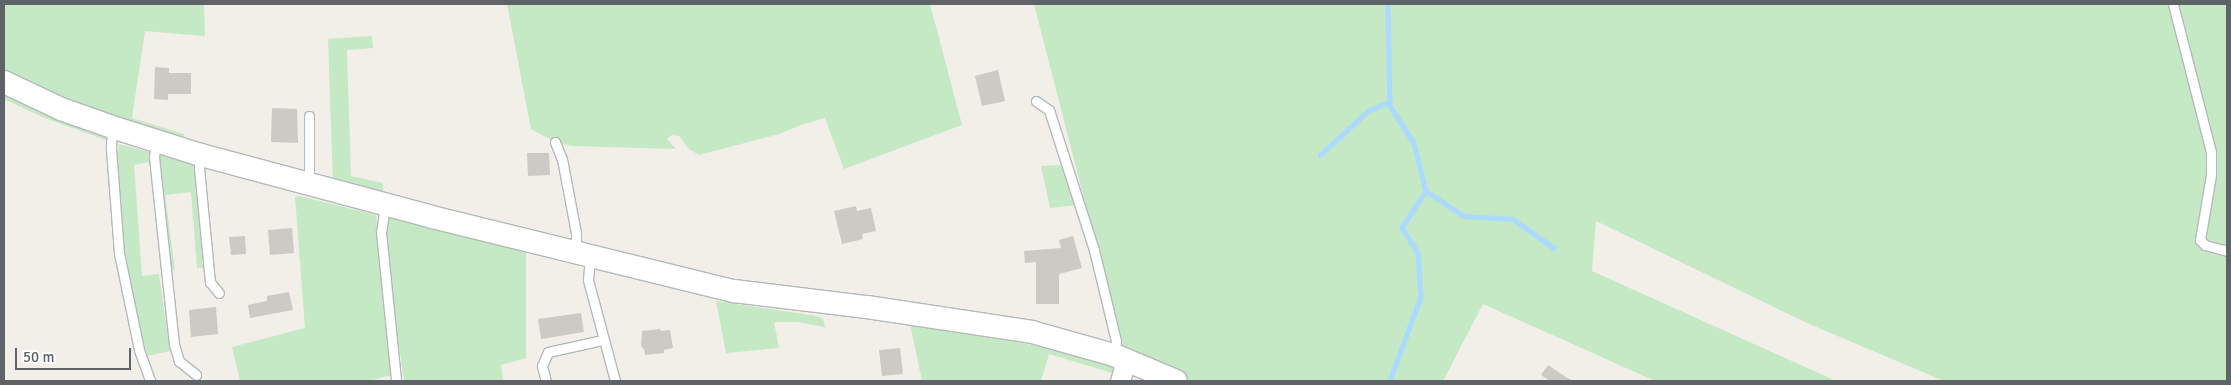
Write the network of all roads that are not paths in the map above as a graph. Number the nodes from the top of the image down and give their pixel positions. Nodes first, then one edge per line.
1 (2172, 4) edge
2 (4, 82) edge
3 (1036, 101) dead end
4 (309, 116) dead end
5 (112, 128) junction
6 (156, 141) junction
7 (555, 142) dead end
8 (201, 155) junction
9 (309, 185) junction
10 (385, 204) junction
11 (2227, 251) edge
12 (583, 255) junction
13 (219, 293) dead end
14 (602, 340) junction
15 (1120, 366) edge
16 (196, 375) dead end
17 (396, 379) dead end
18 (150, 381) edge
19 (546, 381) edge
20 (615, 381) edge
21 (1176, 381) edge

1 - 11 lane
2 - 5 street
3 - 15 lane
4 - 9 lane
5 - 6 street
5 - 18 lane
6 - 8 street
6 - 16 lane
7 - 12 lane
8 - 9 street
8 - 13 lane
9 - 10 street
10 - 12 street
10 - 17 lane
12 - 14 lane
12 - 15 street
14 - 19 lane
14 - 20 lane
15 - 21 street

